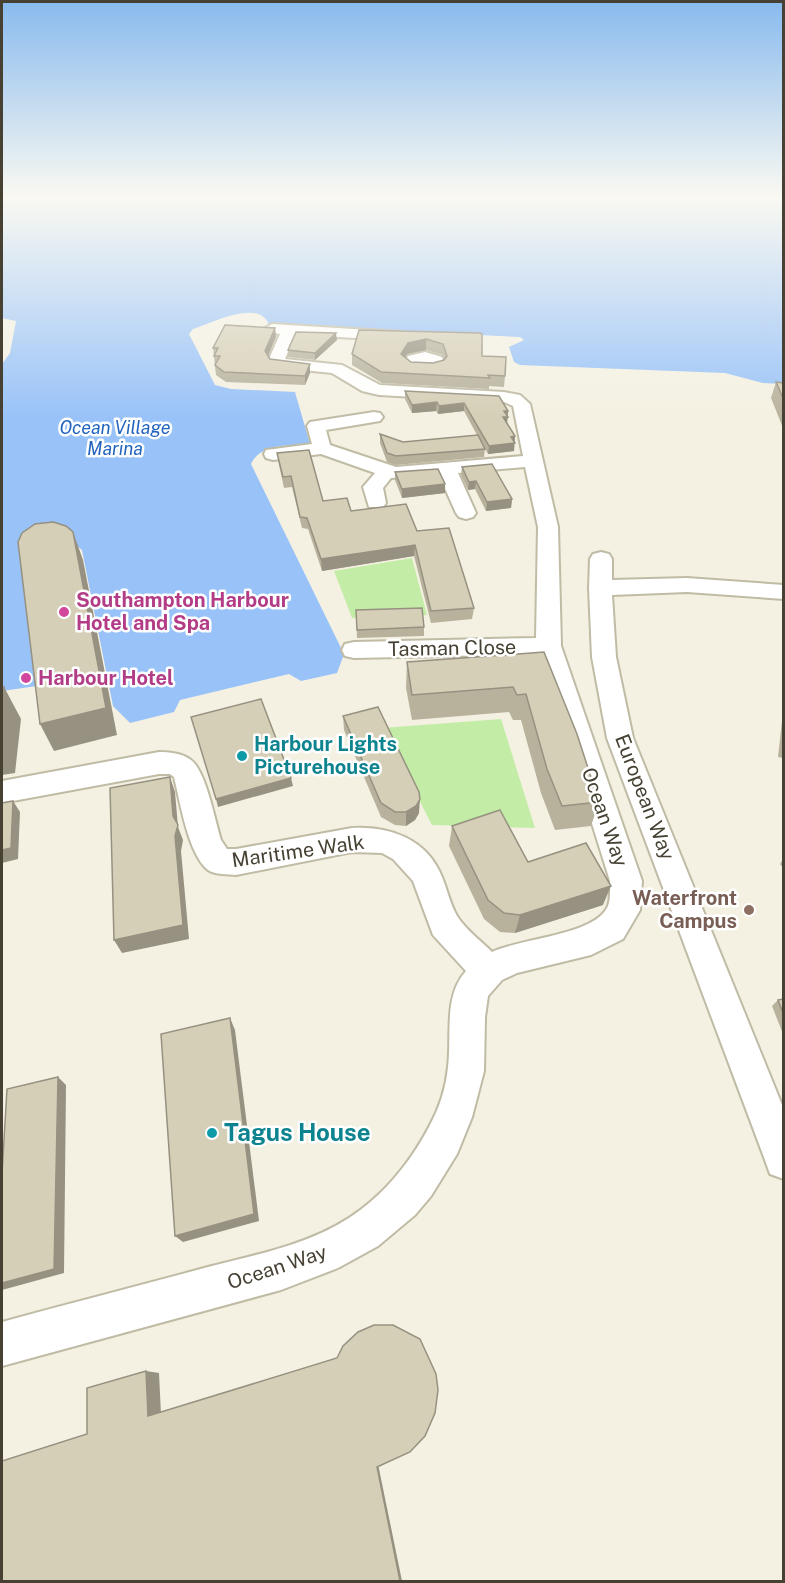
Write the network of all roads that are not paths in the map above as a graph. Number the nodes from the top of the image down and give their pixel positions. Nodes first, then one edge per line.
1 (257, 329) edge
2 (289, 330) junction
3 (434, 394) junction
4 (374, 417) dead end
5 (322, 448) junction
6 (273, 454) dead end
7 (534, 461) junction
8 (457, 464) junction
9 (387, 471) junction
10 (376, 503) dead end
11 (466, 513) dead end
12 (783, 592) edge
13 (549, 646) junction
14 (354, 650) dead end
15 (2, 792) edge
16 (488, 970) junction
17 (783, 1160) edge
18 (2, 1344) edge

1 - 2 street
2 - 3 street
2 - 3 street
3 - 7 street, Ocean Way
4 - 5 street
5 - 6 street
5 - 9 street
7 - 8 street
7 - 13 street, Ocean Way
8 - 9 street
8 - 11 street
9 - 10 street
12 - 17 street, European Way
13 - 14 street, Tasman Close
13 - 16 street, Ocean Way
15 - 16 street, Maritime Walk
16 - 18 street, Ocean Way

